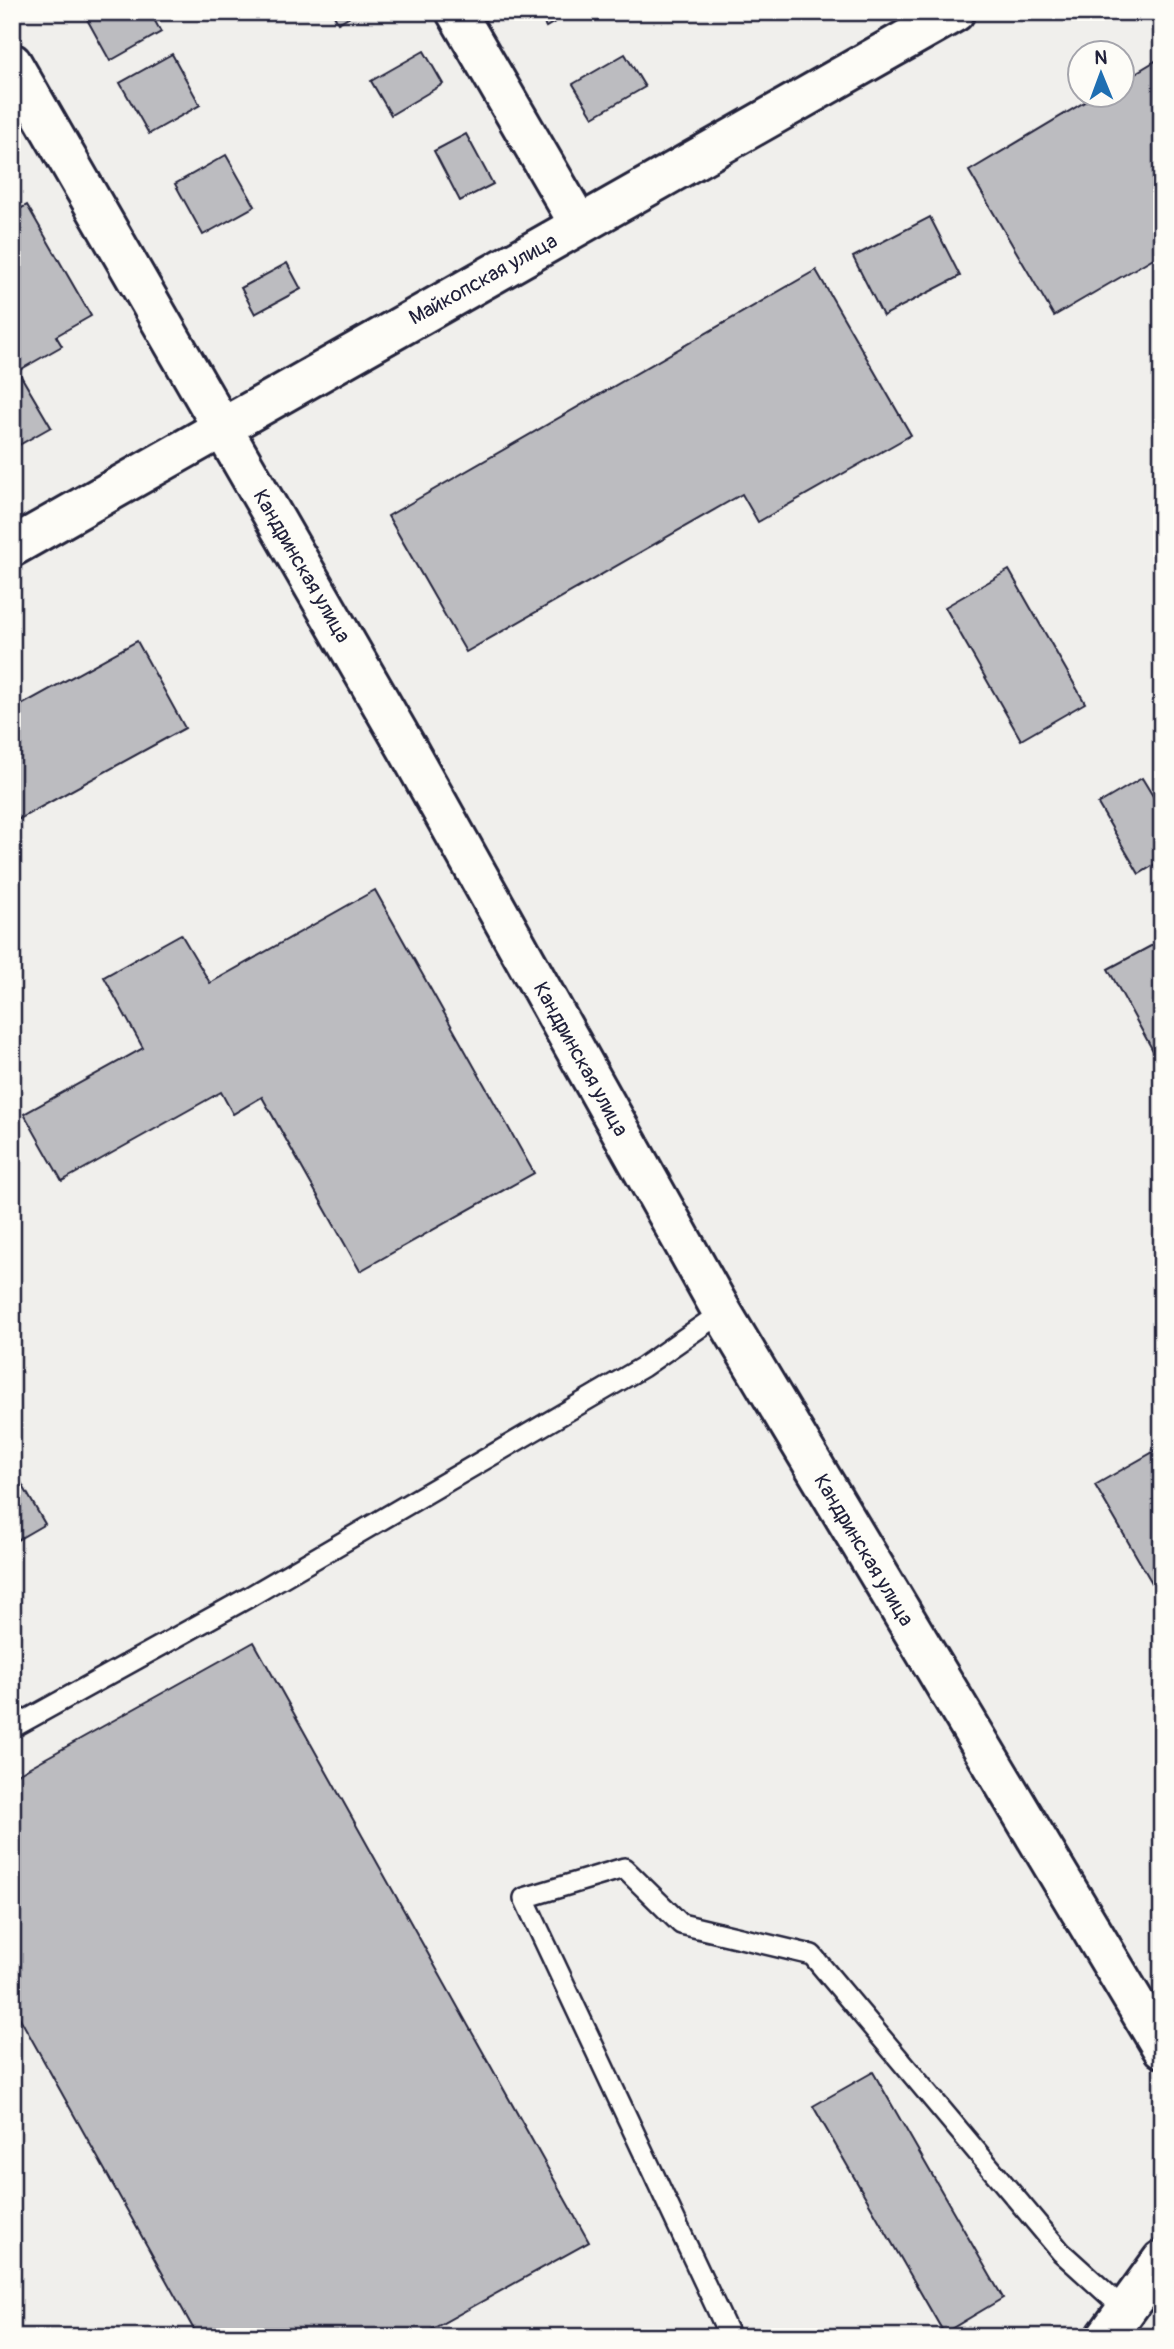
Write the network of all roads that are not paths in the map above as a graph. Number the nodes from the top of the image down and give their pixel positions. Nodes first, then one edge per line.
1 (456, 12) edge
2 (955, 12) edge
3 (12, 63) edge
4 (579, 225) junction
5 (221, 427) junction
6 (12, 547) edge
7 (722, 1312) junction
8 (12, 1728) edge
9 (1162, 2048) edge
10 (1162, 2260) edge
11 (1116, 2323) edge
12 (730, 2337) edge

1 - 4 street
2 - 4 street, Майкопская улица
3 - 5 street, Кандринская улица
4 - 5 street, Майкопская улица
5 - 6 street, Майкопская улица
5 - 7 street, Кандринская улица
7 - 8 lane
7 - 9 street, Кандринская улица
10 - 11 street
11 - 12 lane

